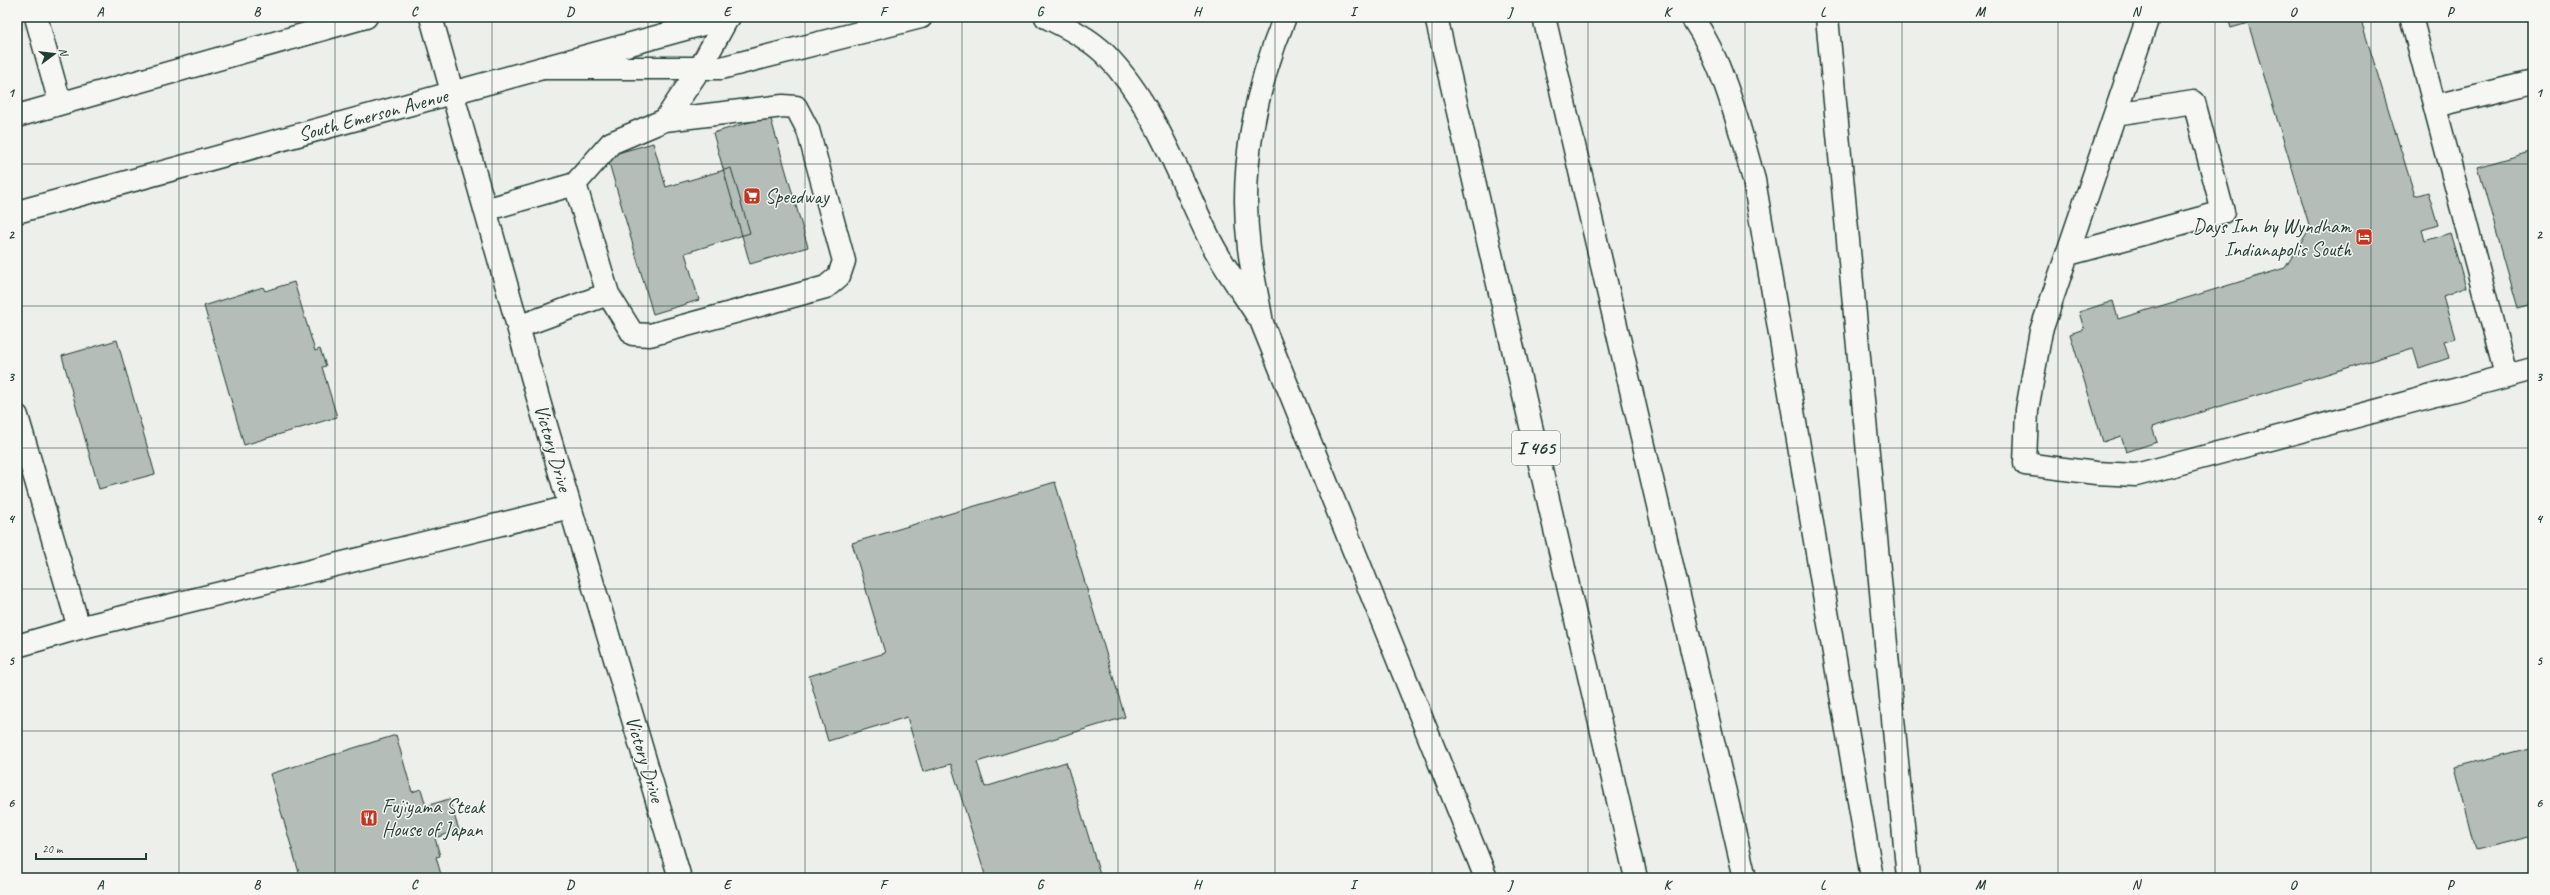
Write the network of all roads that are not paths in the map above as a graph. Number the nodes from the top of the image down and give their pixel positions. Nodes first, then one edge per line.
1 (36, 17) edge
2 (366, 17) edge
3 (431, 17) edge
4 (728, 17) edge
5 (921, 17) edge
6 (1046, 17) edge
7 (1285, 17) edge
8 (1436, 17) edge
9 (1544, 17) edge
10 (1692, 17) edge
11 (1827, 17) edge
12 (2148, 17) edge
13 (2411, 17) edge
14 (542, 68) junction
15 (700, 68) junction
16 (2533, 82) edge
17 (452, 94) junction
18 (60, 103) junction
19 (2435, 106) junction
20 (2115, 114) junction
21 (17, 116) edge
22 (665, 120) junction
23 (575, 184) junction
24 (485, 210) junction
25 (17, 212) edge
26 (2069, 254) junction
27 (608, 294) junction
28 (1262, 323) junction
29 (518, 327) junction
30 (2533, 369) edge
31 (2506, 375) junction
32 (17, 416) edge
33 (570, 507) junction
34 (79, 628) junction
35 (17, 646) edge
36 (680, 878) edge
37 (1486, 878) edge
38 (1636, 878) edge
39 (1745, 878) edge
40 (1872, 878) edge
41 (1908, 878) edge

1 - 18 main road
2 - 18 main road
3 - 17 main road, Victory Drive
4 - 14 main road, South Emerson Avenue
4 - 15 main road
5 - 15 main road
6 - 28 main road
7 - 28 main road
8 - 38 main road, I 465
9 - 39 main road
10 - 40 main road
11 - 41 main road
12 - 20 main road
13 - 19 main road
14 - 15 main road
14 - 17 main road, South Emerson Avenue
15 - 22 main road
16 - 19 main road
17 - 24 main road, Victory Drive
17 - 25 main road, South Emerson Avenue
18 - 21 main road
19 - 31 main road
20 - 26 main road
20 - 26 main road
22 - 23 main road
22 - 27 main road
23 - 24 main road
23 - 27 main road
24 - 29 main road, Victory Drive
26 - 31 main road
27 - 29 main road
28 - 37 main road
29 - 33 main road, Victory Drive
30 - 31 main road
32 - 34 main road
33 - 34 main road
33 - 36 main road, Victory Drive
34 - 35 main road

